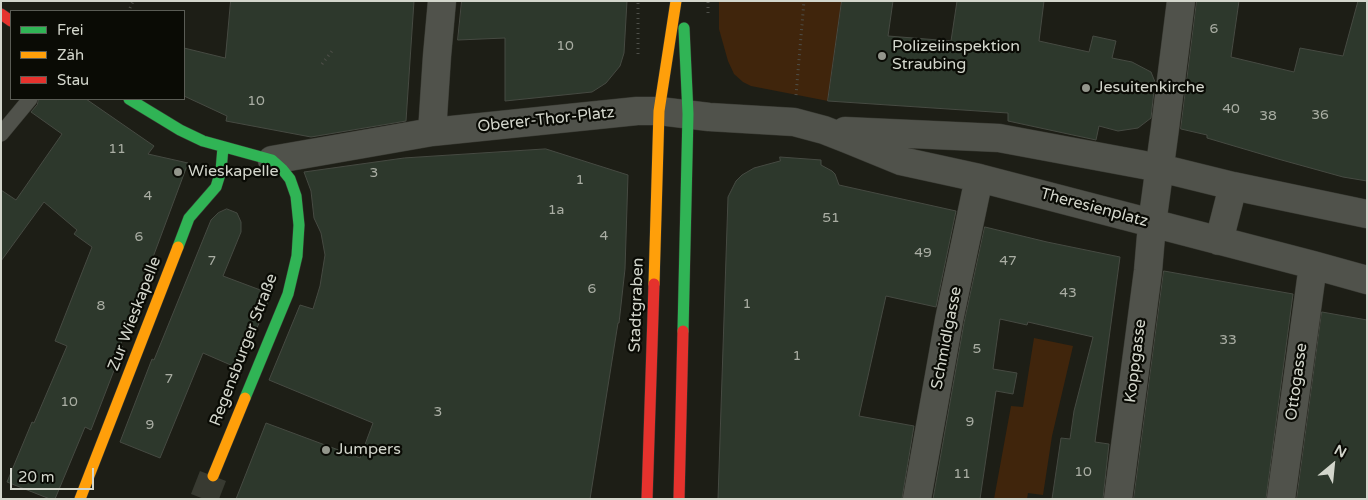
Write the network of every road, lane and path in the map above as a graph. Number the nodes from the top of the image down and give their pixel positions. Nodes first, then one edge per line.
1 (132, 1) edge
2 (442, 1) edge
3 (676, 1) edge
4 (682, 1) edge
5 (804, 1) edge
6 (1181, 1) edge
7 (130, 8) dead end
8 (332, 52) dead end
9 (322, 64) dead end
10 (29, 100) edge
11 (131, 100) edge
12 (659, 111) junction
13 (688, 114) junction
14 (794, 122) junction
15 (824, 130) junction
16 (432, 132) junction
17 (1, 134) edge
18 (223, 147) junction
19 (272, 160) junction
20 (1160, 168) junction
21 (979, 178) junction
22 (1233, 186) junction
23 (1367, 214) edge
24 (1152, 224) junction
25 (1219, 241) junction
26 (1313, 265) junction
27 (1367, 280) edge
28 (213, 476) tunnel mouth
29 (80, 499) edge
30 (647, 499) edge
31 (679, 499) edge
32 (917, 499) edge
33 (1118, 499) edge
34 (1281, 499) edge

1 - 7 path
2 - 16 street
3 - 12 main road, Stadtgraben
4 - 13 main road
5 - 14 path
6 - 20 street, Koppgasse
8 - 9 path
10 - 17 lane
11 - 18 main road
12 - 13 street, Theresienplatz
12 - 16 street, Oberer-Thor-Platz
12 - 30 main road, Stadtgraben
13 - 14 street, Theresienplatz
13 - 31 main road
14 - 15 street, Theresienplatz
15 - 20 street, Theresienplatz
15 - 21 street, Theresienplatz
16 - 19 street, Oberer-Thor-Platz
18 - 19 main road
18 - 29 main road, Zur Wieskapelle
19 - 28 main road, Regensburger Straße
20 - 22 street, Theresienplatz
20 - 24 street, Koppgasse
21 - 24 street, Theresienplatz
21 - 32 street, Schmidlgasse
22 - 23 street, Theresienplatz
22 - 25 street
24 - 25 street, Theresienplatz
24 - 33 street, Koppgasse
25 - 26 street, Theresienplatz
26 - 27 street, Theresienplatz
26 - 34 street, Ottogasse

